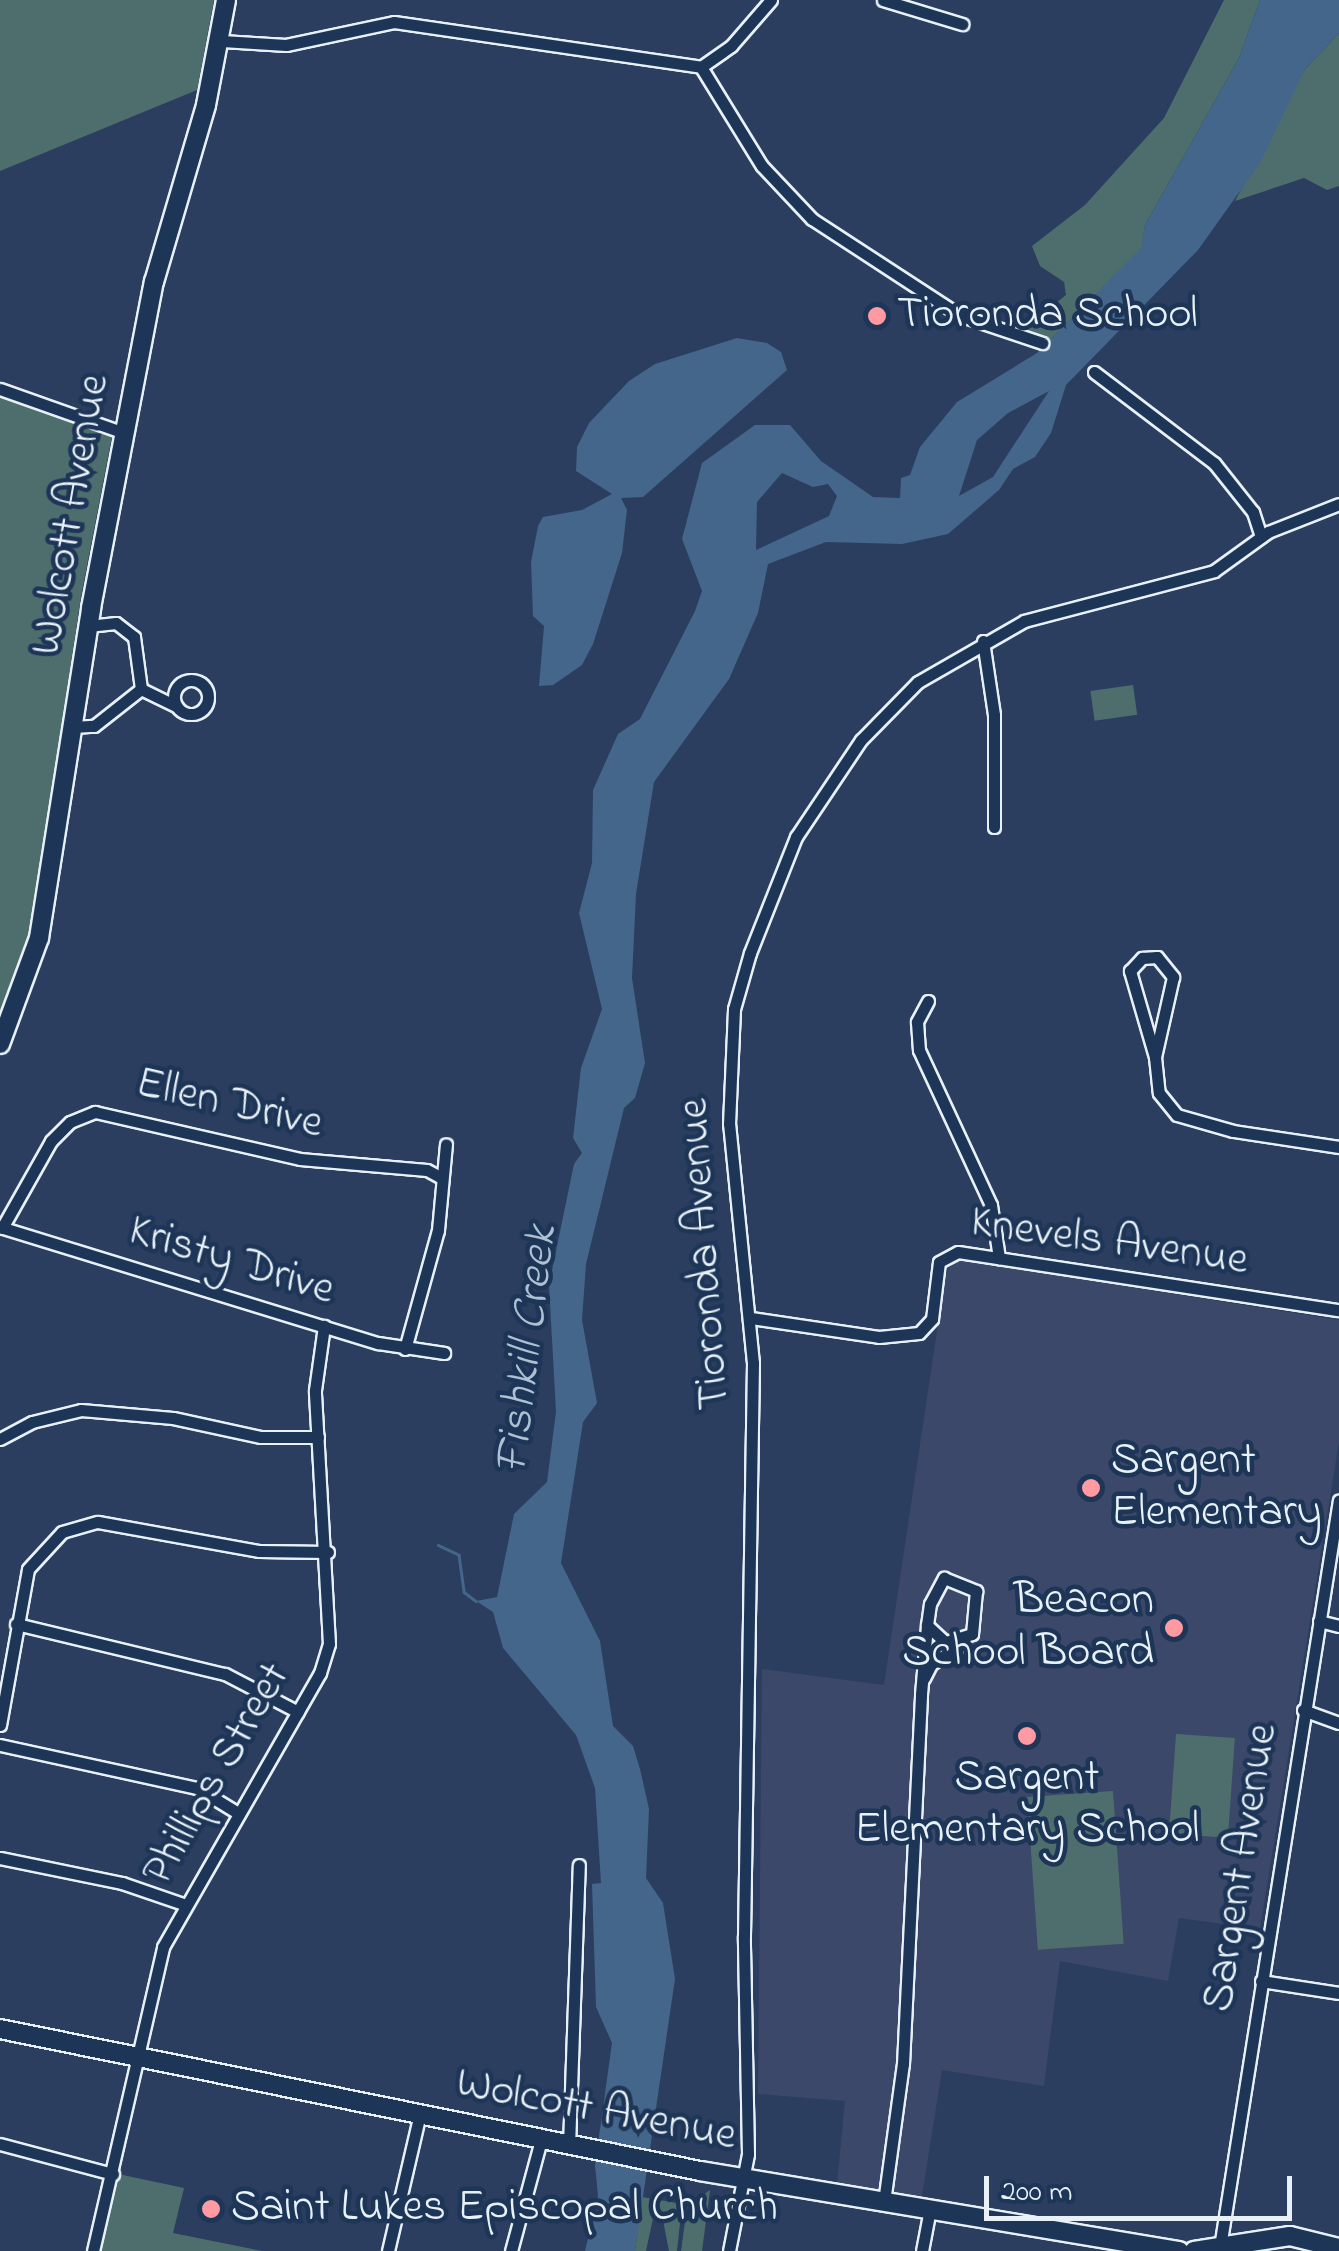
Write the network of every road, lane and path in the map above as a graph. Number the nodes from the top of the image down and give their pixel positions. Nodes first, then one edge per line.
1 (226, 0) edge
2 (771, 0) edge
3 (883, 0) edge
4 (962, 24) dead end
5 (222, 42) junction
6 (701, 67) junction
7 (1042, 343) dead end
8 (1094, 372) dead end
9 (0, 389) edge
10 (124, 433) junction
11 (1339, 504) edge
12 (1261, 538) junction
13 (88, 626) junction
14 (983, 641) junction
15 (141, 689) junction
16 (176, 706) dead end
17 (72, 727) junction
18 (994, 826) dead end
19 (928, 1001) dead end
20 (0, 1044) edge
21 (1155, 1057) junction
22 (446, 1144) dead end
23 (1339, 1148) edge
24 (440, 1177) junction
25 (1, 1228) edge
26 (999, 1258) junction
27 (1339, 1310) edge
28 (751, 1318) junction
29 (324, 1326) junction
30 (406, 1350) junction
31 (444, 1353) dead end
32 (318, 1437) junction
33 (0, 1439) edge
34 (1339, 1500) edge
35 (328, 1552) junction
36 (1319, 1621) junction
37 (16, 1624) junction
38 (927, 1626) junction
39 (1339, 1626) edge
40 (972, 1634) junction
41 (922, 1682) junction
42 (1302, 1710) junction
43 (298, 1712) junction
44 (1339, 1723) edge
45 (0, 1725) edge
46 (0, 1745) edge
47 (238, 1813) junction
48 (0, 1858) edge
49 (580, 1865) dead end
50 (183, 1904) junction
51 (1261, 1980) junction
52 (1339, 1993) edge
53 (0, 2029) edge
54 (140, 2057) junction
55 (420, 2114) junction
56 (541, 2140) junction
57 (0, 2144) edge
58 (573, 2147) junction
59 (112, 2174) junction
60 (739, 2178) junction
61 (884, 2202) junction
62 (930, 2209) junction
63 (1338, 2245) edge
64 (1220, 2247) junction
65 (1168, 2250) edge
66 (93, 2251) edge
67 (388, 2251) edge
68 (511, 2251) edge
69 (729, 2251) edge
70 (922, 2251) edge
71 (1194, 2251) edge

1 - 5 main road, Wolcott Avenue
2 - 6 street
3 - 4 street
5 - 6 street
5 - 10 main road, Wolcott Avenue
6 - 7 street
8 - 12 street
9 - 10 street
10 - 13 main road, Wolcott Avenue
11 - 12 street, Tioronda Avenue
12 - 14 street, Tioronda Avenue
13 - 15 street
13 - 17 main road, Wolcott Avenue
14 - 18 street
14 - 28 street, Tioronda Avenue
15 - 16 street
15 - 17 street
17 - 20 main road, Wolcott Avenue
19 - 26 street
21 - 21 street
21 - 23 street
22 - 24 street
24 - 25 street, Ellen Drive
24 - 30 street
25 - 29 street, Kristy Drive
26 - 27 street, Knevels Avenue
26 - 28 street, Knevels Avenue
28 - 60 street, Tioronda Avenue
29 - 30 street, Kristy Drive
29 - 32 street, Phillips Street
30 - 31 street, Kristy Drive
32 - 33 street
32 - 35 street, Phillips Street
34 - 36 street, Sargent Avenue
35 - 37 street
35 - 43 street, Phillips Street
36 - 39 street
36 - 42 street, Sargent Avenue
37 - 43 street
37 - 45 street
38 - 40 street
38 - 40 street
38 - 41 street
40 - 41 street
41 - 61 street
42 - 44 street
42 - 51 street, Sargent Avenue
43 - 47 street, Phillips Street
46 - 47 street
47 - 50 street, Phillips Street
48 - 50 street
49 - 58 street
50 - 54 street, Phillips Street
51 - 52 street
51 - 64 street, Sargent Avenue
53 - 54 main road, Wolcott Avenue
54 - 55 main road, Wolcott Avenue
54 - 59 street, Phillips Street
55 - 56 main road, Wolcott Avenue
55 - 67 street
56 - 58 main road, Wolcott Avenue
56 - 68 street
57 - 59 street
58 - 60 main road, Wolcott Avenue
59 - 66 street, Phillips Street
60 - 61 main road, Wolcott Avenue
60 - 69 street, Tioronda Avenue
61 - 62 main road, Wolcott Avenue
62 - 65 main road, Wolcott Avenue
62 - 70 street
63 - 64 main road
64 - 71 main road

